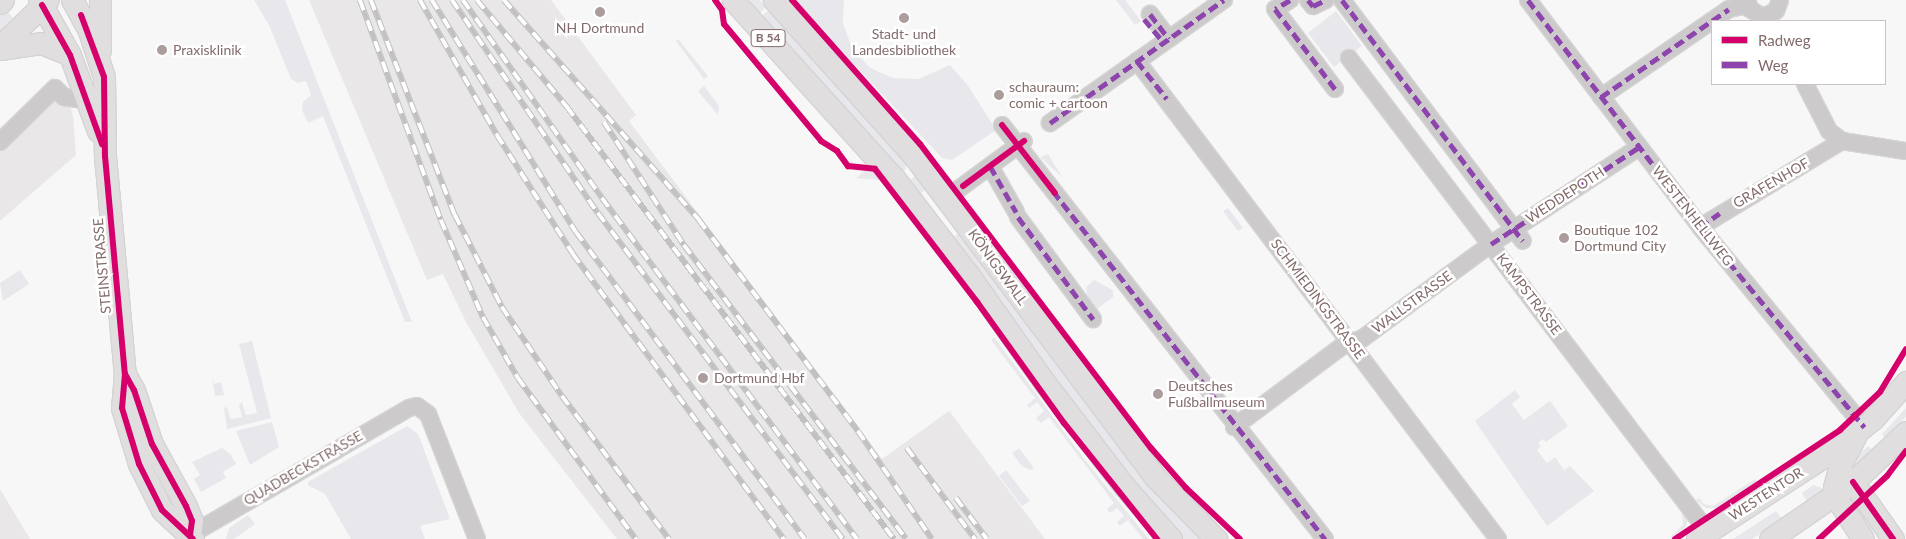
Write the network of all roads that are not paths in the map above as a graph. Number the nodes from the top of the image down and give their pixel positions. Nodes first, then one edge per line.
1 (3, 0) edge
2 (72, 0) edge
3 (100, 0) edge
4 (733, 0) edge
5 (774, 0) edge
6 (1224, 0) edge
7 (1290, 0) edge
8 (1308, 0) edge
9 (1326, 0) edge
10 (1342, 0) edge
11 (1528, 0) edge
12 (1780, 0) edge
13 (43, 2) edge
14 (1747, 2) edge
15 (0, 3) edge
16 (1147, 16) dead end
17 (1771, 18) edge
18 (1713, 20) edge
19 (1711, 21) edge
20 (1166, 40) junction
21 (0, 48) edge
22 (70, 56) junction
23 (1349, 58) dead end
24 (100, 60) junction
25 (1137, 61) junction
26 (1806, 85) edge
27 (1335, 90) dead end
28 (1606, 94) junction
29 (89, 101) junction
30 (1050, 123) dead end
31 (1002, 126) dead end
32 (0, 142) edge
33 (1842, 142) junction
34 (1021, 143) junction
35 (1639, 147) junction
36 (1906, 151) edge
37 (105, 156) junction
38 (990, 166) junction
39 (960, 188) dead end
40 (1700, 227) junction
41 (1519, 235) junction
42 (1491, 244) junction
43 (1093, 319) dead end
44 (1352, 342) junction
45 (1906, 382) edge
46 (1234, 427) junction
47 (1860, 429) junction
48 (1906, 432) edge
49 (1809, 466) junction
50 (1845, 477) junction
51 (1835, 496) junction
52 (1702, 535) edge
53 (191, 537) edge
54 (477, 539) edge
55 (1172, 539) edge
56 (1216, 539) edge
57 (1325, 539) edge
58 (1498, 539) edge
59 (1770, 539) edge
60 (1863, 539) edge
61 (1893, 539) edge

1 - 15 main road
2 - 24 main road, STEINSTRASSE
3 - 24 main road
4 - 55 main road, KÖNIGSWALL / B 54
5 - 56 main road, KÖNIGSWALL / B 54
6 - 20 street
7 - 27 street
8 - 9 street
10 - 41 street
11 - 28 street, WESTENHELLWEG
12 - 17 street
13 - 21 main road
13 - 22 main road, STEINSTRASSE
14 - 17 street
14 - 18 street
16 - 20 street
19 - 28 street
20 - 25 street
21 - 22 main road
22 - 29 main road, STEINSTRASSE
23 - 42 street, KAMPSTRASSE
24 - 37 main road, STEINSTRASSE
25 - 30 street
25 - 44 street, SCHMIEDINGSTRASSE
26 - 33 street
28 - 35 street, WESTENHELLWEG
29 - 32 street
29 - 37 main road, STEINSTRASSE
31 - 34 street
33 - 36 street
33 - 40 street, GRAFENHOF
34 - 38 street
34 - 46 street
35 - 40 street, WESTENHELLWEG
35 - 41 street, WEDDEPOTH
37 - 53 main road, STEINSTRASSE
38 - 39 street
38 - 43 street
40 - 47 street, WESTENHELLWEG
41 - 42 street, WEDDEPOTH
42 - 44 street, WALLSTRASSE
42 - 52 street, KAMPSTRASSE
44 - 46 street, WALLSTRASSE
44 - 58 street, SCHMIEDINGSTRASSE
45 - 47 main road, WESTENTOR
46 - 57 street
47 - 49 main road, WESTENTOR
47 - 50 main road, WESTENTOR
48 - 50 main road, WESTENTOR
49 - 50 main road, WESTENTOR
49 - 52 main road, WESTENTOR
50 - 51 main road, WESTENTOR
50 - 61 main road
51 - 59 main road, WESTENTOR
51 - 60 main road
53 - 54 street, QUADBECKSTRASSE

